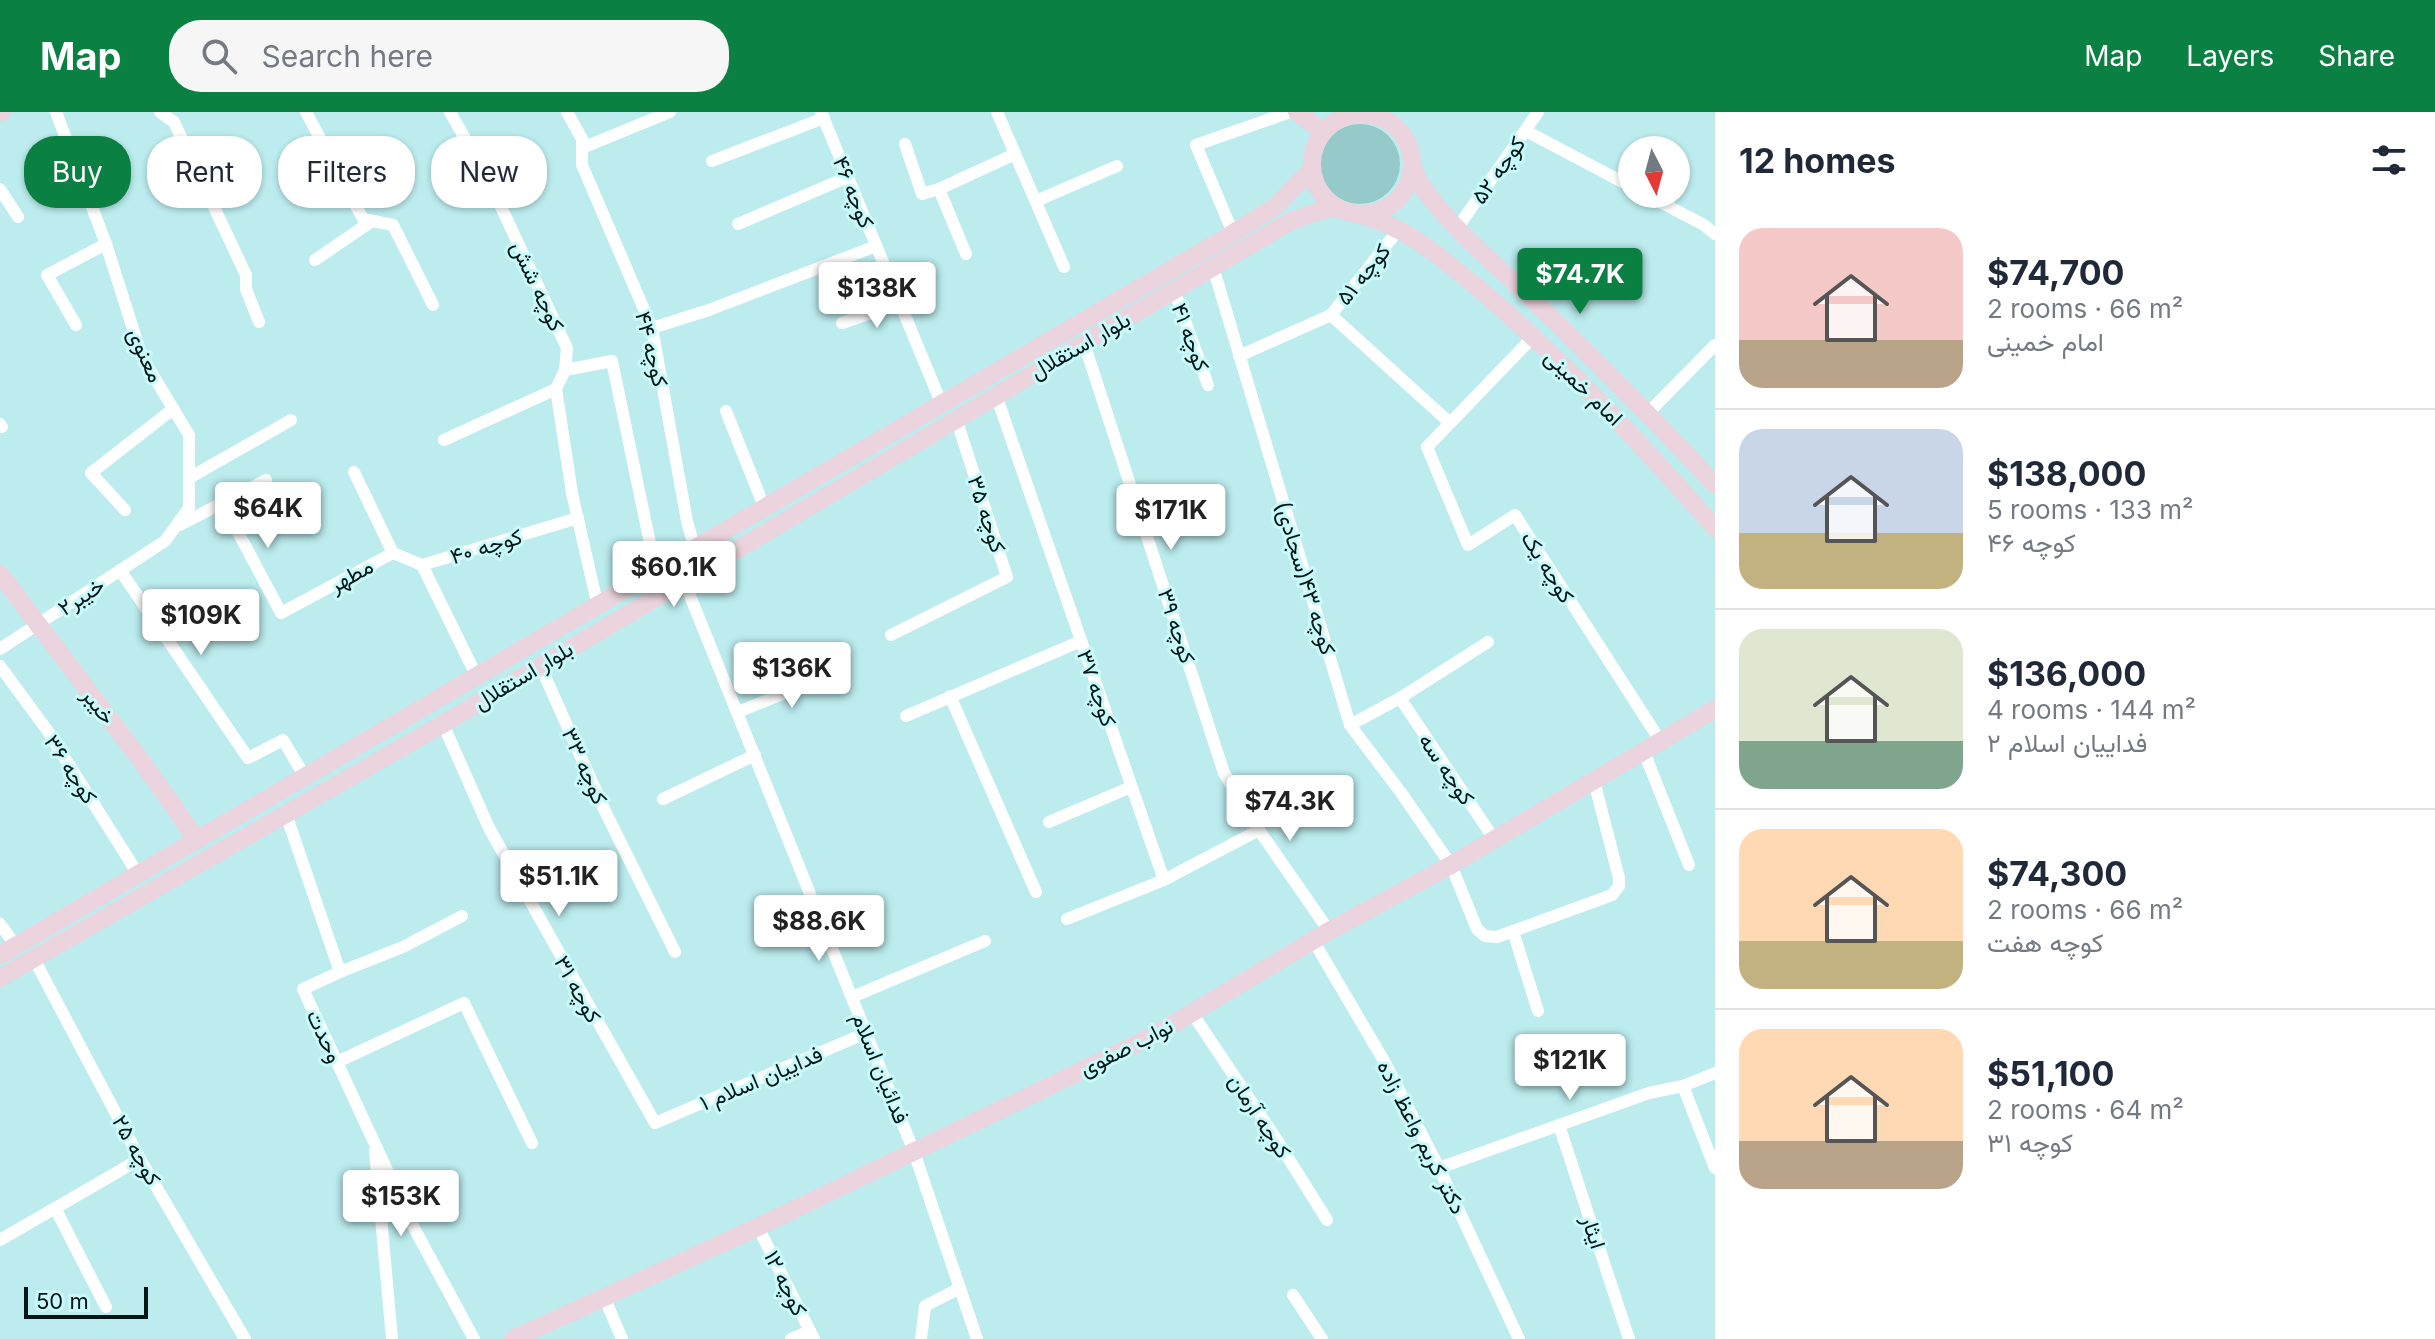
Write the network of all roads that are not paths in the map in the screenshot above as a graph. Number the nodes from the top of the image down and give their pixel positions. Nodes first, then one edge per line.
1 (56, 112) edge
2 (160, 112) edge
3 (306, 112) edge
4 (450, 112) edge
5 (567, 112) edge
6 (670, 112) edge
7 (997, 112) edge
8 (1290, 112) edge
9 (1297, 112) edge
10 (1538, 112) edge
11 (822, 115) edge
12 (1400, 118) edge
13 (1526, 131) junction
14 (1323, 132) junction
15 (905, 144) dead end
16 (582, 148) junction
17 (1015, 154) junction
18 (712, 161) dead end
19 (1117, 166) dead end
20 (1413, 168) junction
21 (1312, 169) junction
22 (848, 177) junction
23 (1618, 180) edge
24 (0, 189) edge
25 (939, 189) junction
26 (1036, 201) junction
27 (1337, 208) junction
28 (1672, 208) edge
29 (1358, 214) junction
30 (18, 217) dead end
31 (372, 221) junction
32 (738, 224) dead end
33 (1458, 227) junction
34 (1399, 229) junction
35 (1233, 233) junction
36 (1715, 234) edge
37 (106, 244) junction
38 (876, 246) junction
39 (966, 254) dead end
40 (315, 260) dead end
41 (1064, 267) dead end
42 (1213, 267) junction
43 (1174, 290) junction
44 (900, 303) junction
45 (433, 305) dead end
46 (1331, 315) junction
47 (259, 322) dead end
48 (842, 323) dead end
49 (76, 325) dead end
50 (652, 328) junction
51 (1533, 337) junction
52 (1084, 343) junction
53 (1715, 345) edge
54 (1239, 356) junction
55 (565, 370) junction
56 (1208, 385) dead end
57 (556, 389) junction
58 (996, 395) junction
59 (173, 409) junction
60 (726, 411) dead end
61 (949, 411) junction
62 (1648, 413) junction
63 (291, 420) dead end
64 (1450, 423) junction
65 (444, 440) dead end
66 (354, 472) dead end
67 (189, 478) junction
68 (266, 480) dead end
69 (1715, 485) edge
70 (223, 504) junction
71 (765, 509) junction
72 (125, 510) dead end
73 (578, 518) junction
74 (176, 527) junction
75 (1715, 528) edge
76 (165, 541) joint
77 (695, 550) junction
78 (393, 553) junction
79 (676, 561) junction
80 (422, 565) junction
81 (120, 570) junction
82 (656, 572) junction
83 (0, 574) edge
84 (684, 579) junction
85 (598, 607) junction
86 (36, 625) junction
87 (891, 635) dead end
88 (1081, 641) junction
89 (1488, 642) dead end
90 (0, 649) edge
91 (540, 665) junction
92 (0, 666) edge
93 (831, 674) dead end
94 (477, 677) junction
95 (950, 696) junction
96 (1400, 698) junction
97 (1715, 709) edge
98 (738, 712) junction
99 (906, 716) dead end
100 (443, 724) junction
101 (1350, 725) junction
102 (1661, 742) junction
103 (1644, 752) junction
104 (755, 755) junction
105 (305, 777) junction
106 (1594, 781) junction
107 (1131, 787) junction
108 (663, 799) dead end
109 (286, 814) junction
110 (1049, 822) dead end
111 (1259, 830) junction
112 (1494, 839) junction
113 (197, 840) junction
114 (1451, 865) junction
115 (1689, 865) dead end
116 (138, 874) junction
117 (1164, 880) junction
118 (1036, 892) dead end
119 (462, 916) dead end
120 (1067, 919) dead end
121 (0, 924) edge
122 (1513, 931) junction
123 (1321, 936) junction
124 (985, 941) dead end
125 (8, 950) edge
126 (675, 952) dead end
127 (34, 959) junction
128 (340, 972) junction
129 (0, 978) edge
130 (852, 997) junction
131 (1538, 1011) dead end
132 (1192, 1013) junction
133 (866, 1033) junction
134 (337, 1062) junction
135 (1715, 1073) edge
136 (1683, 1086) junction
137 (655, 1123) joint
138 (1559, 1125) junction
139 (374, 1141) junction
140 (532, 1143) dead end
141 (914, 1152) junction
142 (140, 1159) junction
143 (1439, 1168) junction
144 (1715, 1168) edge
145 (55, 1208) junction
146 (1327, 1220) dead end
147 (758, 1227) junction
148 (0, 1240) edge
149 (960, 1288) junction
150 (1293, 1295) dead end
151 (605, 1299) junction
152 (106, 1307) dead end
153 (812, 1335) edge
154 (245, 1339) edge
155 (392, 1339) edge
156 (474, 1339) edge
157 (513, 1339) edge
158 (622, 1339) edge
159 (791, 1339) edge
160 (921, 1339) edge
161 (977, 1339) edge
162 (1322, 1339) edge
163 (1519, 1339) edge
164 (1629, 1339) edge

1 - 37 street, معنوی
2 - 47 street
3 - 31 street
4 - 55 street, کوچه شش
5 - 16 street, کوچه ۴۴
6 - 16 street
7 - 17 street
8 - 35 street
9 - 14 main road
10 - 13 street, کوچه ۵۲
11 - 18 street
11 - 22 street, کوچه ۴۶
12 - 14 main road
12 - 20 main road
13 - 23 street
13 - 33 street, کوچه ۵۲
14 - 21 main road
15 - 25 street
16 - 50 street, کوچه ۴۴
17 - 25 street
17 - 26 street
19 - 26 street
20 - 29 main road
20 - 33 main road, امام خمینی
21 - 27 main road
21 - 35 main road, بلوار استقلال
22 - 32 street
22 - 38 street, کوچه ۴۶
24 - 30 street
25 - 39 street
26 - 41 street
27 - 29 main road
27 - 42 main road, بلوار استقلال
28 - 36 street
29 - 34 main road, امام خمینی
31 - 40 street
31 - 45 street
33 - 62 main road, امام خمینی
34 - 46 street, کوچه ۵۱
34 - 51 main road, امام خمینی
35 - 61 main road, بلوار استقلال
37 - 49 street
37 - 59 street, معنوی
38 - 44 street, کوچه ۴۶
38 - 50 street
42 - 43 main road, بلوار استقلال
42 - 54 street, کوچه ۴۳(سجادی)
43 - 52 main road, بلوار استقلال
43 - 56 street, کوچه ۴۱
44 - 48 street
44 - 61 street, کوچه ۴۶
46 - 54 street, کوچه ۵۱
46 - 64 street
50 - 77 street, کوچه ۴۴
51 - 64 street
51 - 75 main road, امام خمینی
52 - 58 main road, بلوار استقلال
52 - 111 street, کوچه ۳۹
53 - 62 street
54 - 101 street, کوچه ۴۳(سجادی)
55 - 57 street
55 - 82 street
57 - 65 street
57 - 73 street
58 - 61 main road, بلوار استقلال
58 - 88 street, کوچه ۳۷
59 - 67 street, معنوی
59 - 72 street
60 - 71 street
61 - 71 main road, بلوار استقلال
61 - 84 main road, بلوار استقلال
61 - 87 street, کوچه ۳۵
62 - 69 main road, امام خمینی
63 - 67 street
64 - 102 street, کوچه یک
66 - 78 street
67 - 74 street, معنوی
68 - 70 street
70 - 74 street
70 - 78 street, مطهر
71 - 77 main road, بلوار استقلال
73 - 80 street, کوچه ۴۰
73 - 85 street
74 - 76 street, معنوی
76 - 81 street, خیبر۲
77 - 79 main road, بلوار استقلال
78 - 80 street, مطهر
79 - 82 main road, بلوار استقلال
79 - 84 street, فدائیان اسلام
80 - 94 street, کوچه ۴۰
81 - 86 street, خیبر۲
81 - 105 street
82 - 85 main road, بلوار استقلال
83 - 86 main road, خیبر
84 - 91 main road, بلوار استقلال
84 - 98 street, فدائیان اسلام
85 - 94 main road, بلوار استقلال
86 - 90 street, خیبر۲
86 - 113 main road, خیبر
88 - 95 street
88 - 107 street, کوچه ۳۷
89 - 96 street
91 - 100 main road, بلوار استقلال
91 - 126 street, کوچه ۳۳
92 - 116 street, کوچه ۳۶
93 - 98 street
94 - 105 main road, بلوار استقلال
95 - 99 street
95 - 118 street
96 - 101 street
96 - 112 street, کوچه سه
97 - 102 main road, نواب صفوی
98 - 104 street, فدائیان اسلام
100 - 109 main road, بلوار استقلال
100 - 137 street, کوچه ۳۱
101 - 114 street, کوچه ۴۳(سجادی)
102 - 103 main road, نواب صفوی
103 - 106 main road, نواب صفوی
103 - 115 street
104 - 108 street
104 - 130 street, فدائیان اسلام
105 - 113 main road, بلوار استقلال
106 - 112 main road, نواب صفوی
106 - 122 street
107 - 110 street
107 - 117 street, کوچه ۳۷
109 - 127 main road, بلوار استقلال
109 - 128 street
111 - 117 street
111 - 123 street, دکتر کریم واعظ زاده
112 - 114 main road, نواب صفوی
113 - 116 main road, بلوار استقلال
114 - 122 street, کوچه ۴۳(سجادی)
114 - 123 main road, نواب صفوی
116 - 125 main road, بلوار استقلال
117 - 120 street
119 - 128 street
121 - 125 street
122 - 131 street
123 - 132 main road, نواب صفوی
123 - 143 street, دکتر کریم واعظ زاده
124 - 130 street
127 - 129 main road, بلوار استقلال
127 - 142 street, کوچه ۲۵
128 - 134 street, وحدت
130 - 133 street, فدائیان اسلام
132 - 141 main road, نواب صفوی
132 - 146 street, کوچه آرمان
133 - 137 street, فداییان اسلام ۱
133 - 141 street, فدائیان اسلام
134 - 139 street, وحدت
134 - 140 street
135 - 136 street
136 - 138 street
136 - 144 street
138 - 143 street
138 - 164 street, ایثار
139 - 155 street, وحدت
139 - 156 street, وحدت
141 - 147 main road, نواب صفوی
141 - 149 street, فدائیان اسلام
142 - 145 street
142 - 154 street, کوچه ۲۵
143 - 163 street, دکتر کریم واعظ زاده
145 - 148 street
145 - 152 street
147 - 151 main road, نواب صفوی
147 - 153 street, کوچه ۱۲
149 - 160 street
149 - 161 street, فدائیان اسلام
150 - 162 street
151 - 157 main road, نواب صفوی
151 - 158 street
153 - 159 street

